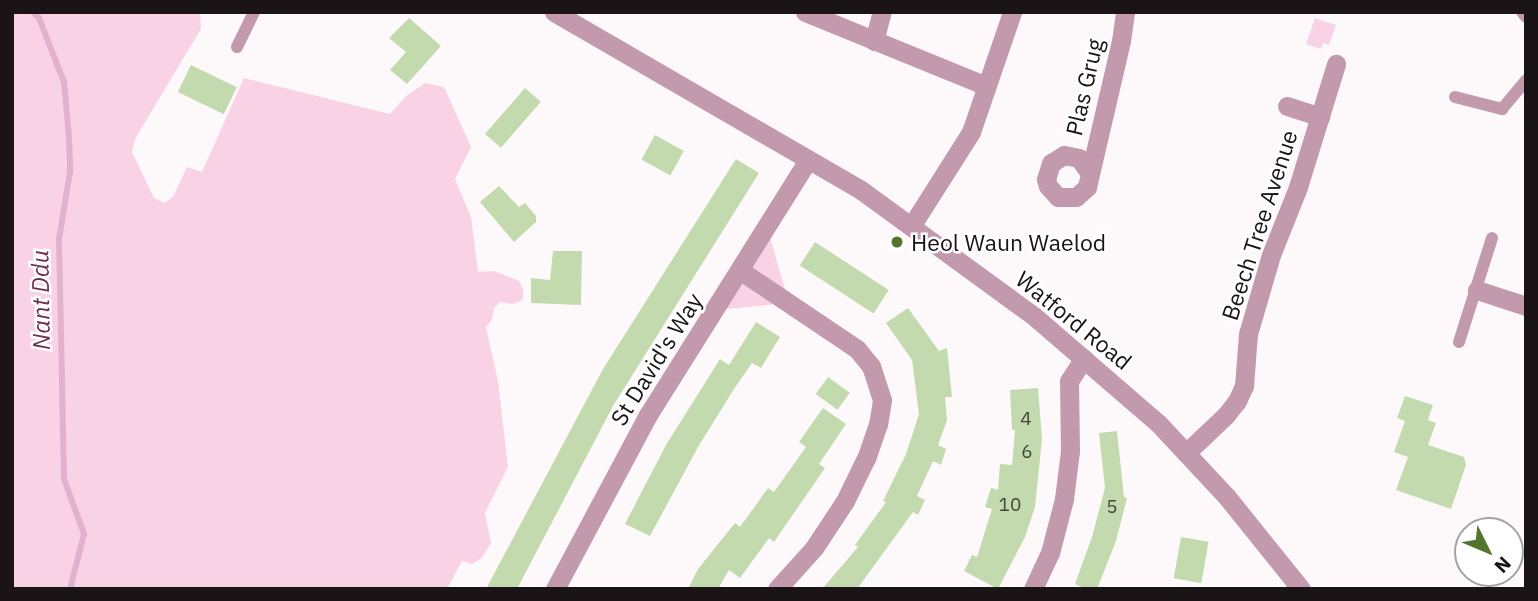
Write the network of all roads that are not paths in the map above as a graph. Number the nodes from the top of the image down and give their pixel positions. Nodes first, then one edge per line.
1 (254, 12) edge
2 (554, 12) edge
3 (805, 12) edge
4 (882, 12) edge
5 (1012, 12) edge
6 (1125, 12) edge
7 (1522, 12) edge
8 (1526, 17) edge
9 (874, 41) junction
10 (237, 47) dead end
11 (1336, 64) dead end
12 (1526, 80) edge
13 (986, 86) junction
14 (1455, 97) dead end
15 (1287, 107) dead end
16 (1320, 117) junction
17 (808, 160) junction
18 (1089, 172) dead end
19 (912, 225) junction
20 (1492, 238) dead end
21 (741, 271) junction
22 (1477, 290) junction
23 (1526, 306) edge
24 (1459, 342) dead end
25 (1084, 358) junction
26 (1186, 453) junction
27 (555, 589) edge
28 (777, 589) edge
29 (1033, 589) edge
30 (1301, 589) edge

1 - 10 lane
2 - 17 street, Watford Road
3 - 9 street
4 - 9 street
5 - 13 street
6 - 18 street, Plas Grug
7 - 8 lane
9 - 13 street
11 - 16 street, Beech Tree Avenue
12 - 14 lane
13 - 19 street
15 - 16 street, Beech Tree Avenue
16 - 26 street, Beech Tree Avenue
17 - 19 street, Watford Road
17 - 21 street, St David's Way
19 - 25 street, Watford Road
20 - 22 lane
21 - 27 street, St David's Way
21 - 28 street
22 - 23 street
22 - 24 lane
25 - 26 street, Watford Road
25 - 29 street
26 - 30 street, Watford Road

